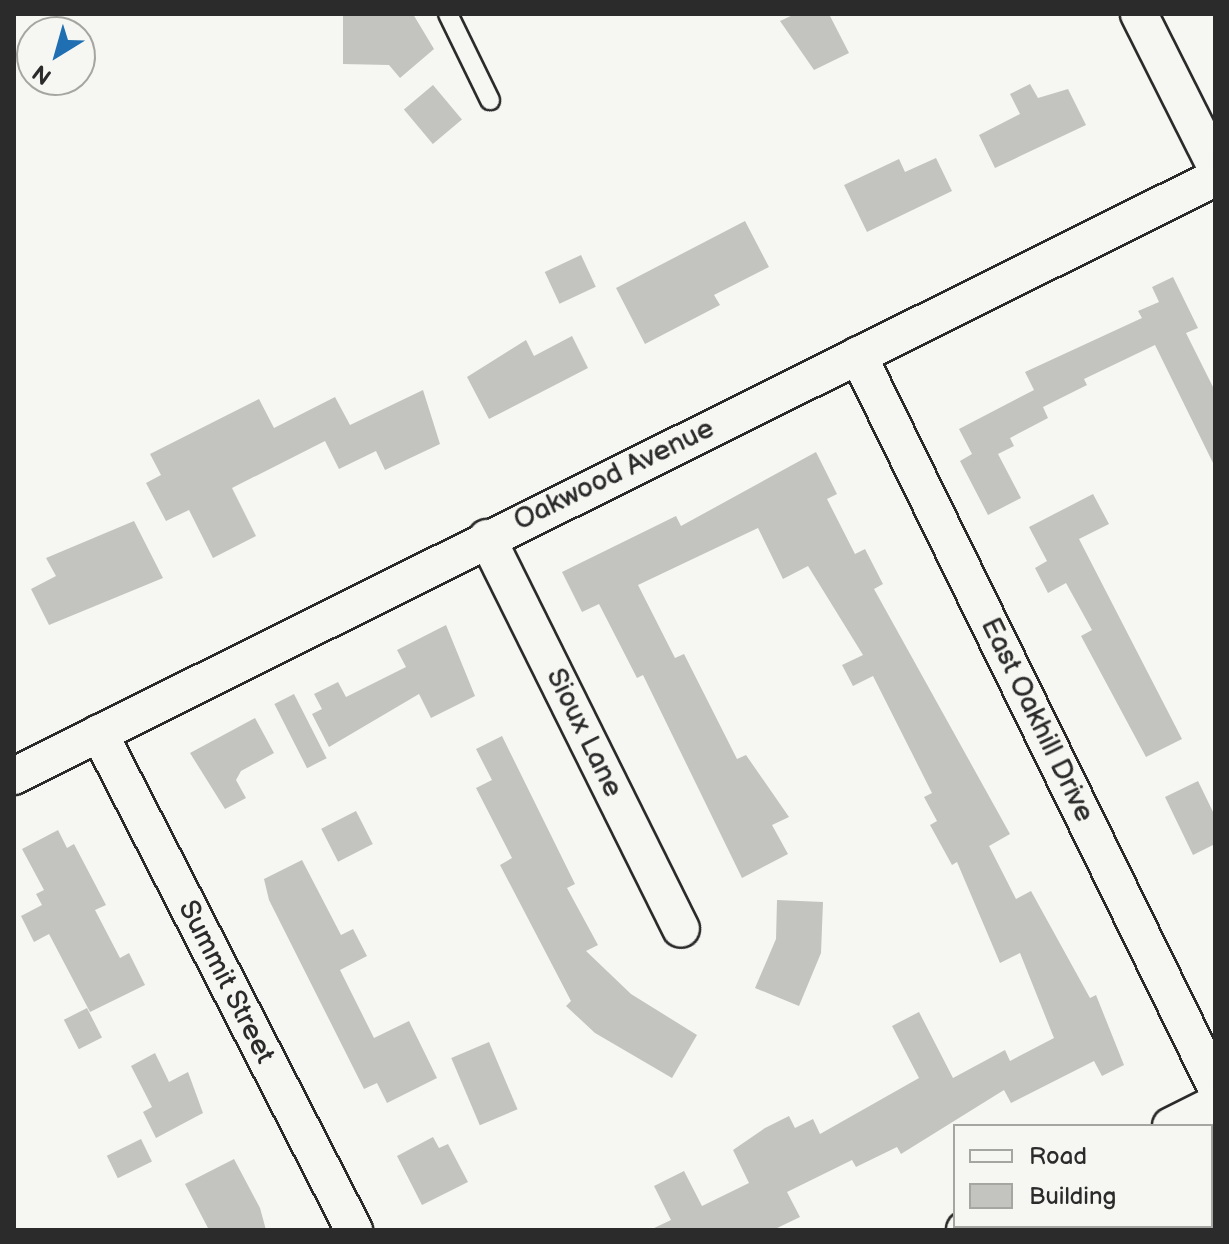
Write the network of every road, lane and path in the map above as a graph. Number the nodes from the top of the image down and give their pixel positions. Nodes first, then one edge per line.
1 (448, 14) edge
2 (1139, 14) edge
3 (490, 100) dead end
4 (1215, 165) edge
5 (1215, 178) edge
6 (858, 355) junction
7 (487, 538) junction
8 (99, 733) junction
9 (14, 776) edge
10 (681, 929) dead end
11 (1215, 1085) edge
12 (1215, 1104) edge
13 (1175, 1124) edge
14 (354, 1230) edge

1 - 3 lane
2 - 4 street
5 - 6 street, Oakwood Avenue
6 - 7 street, Oakwood Avenue
6 - 11 street, East Oakhill Drive
7 - 8 street, Oakwood Avenue
7 - 10 street, Sioux Lane
8 - 9 street, Oakwood Avenue
8 - 14 street, Summit Street
12 - 13 street

